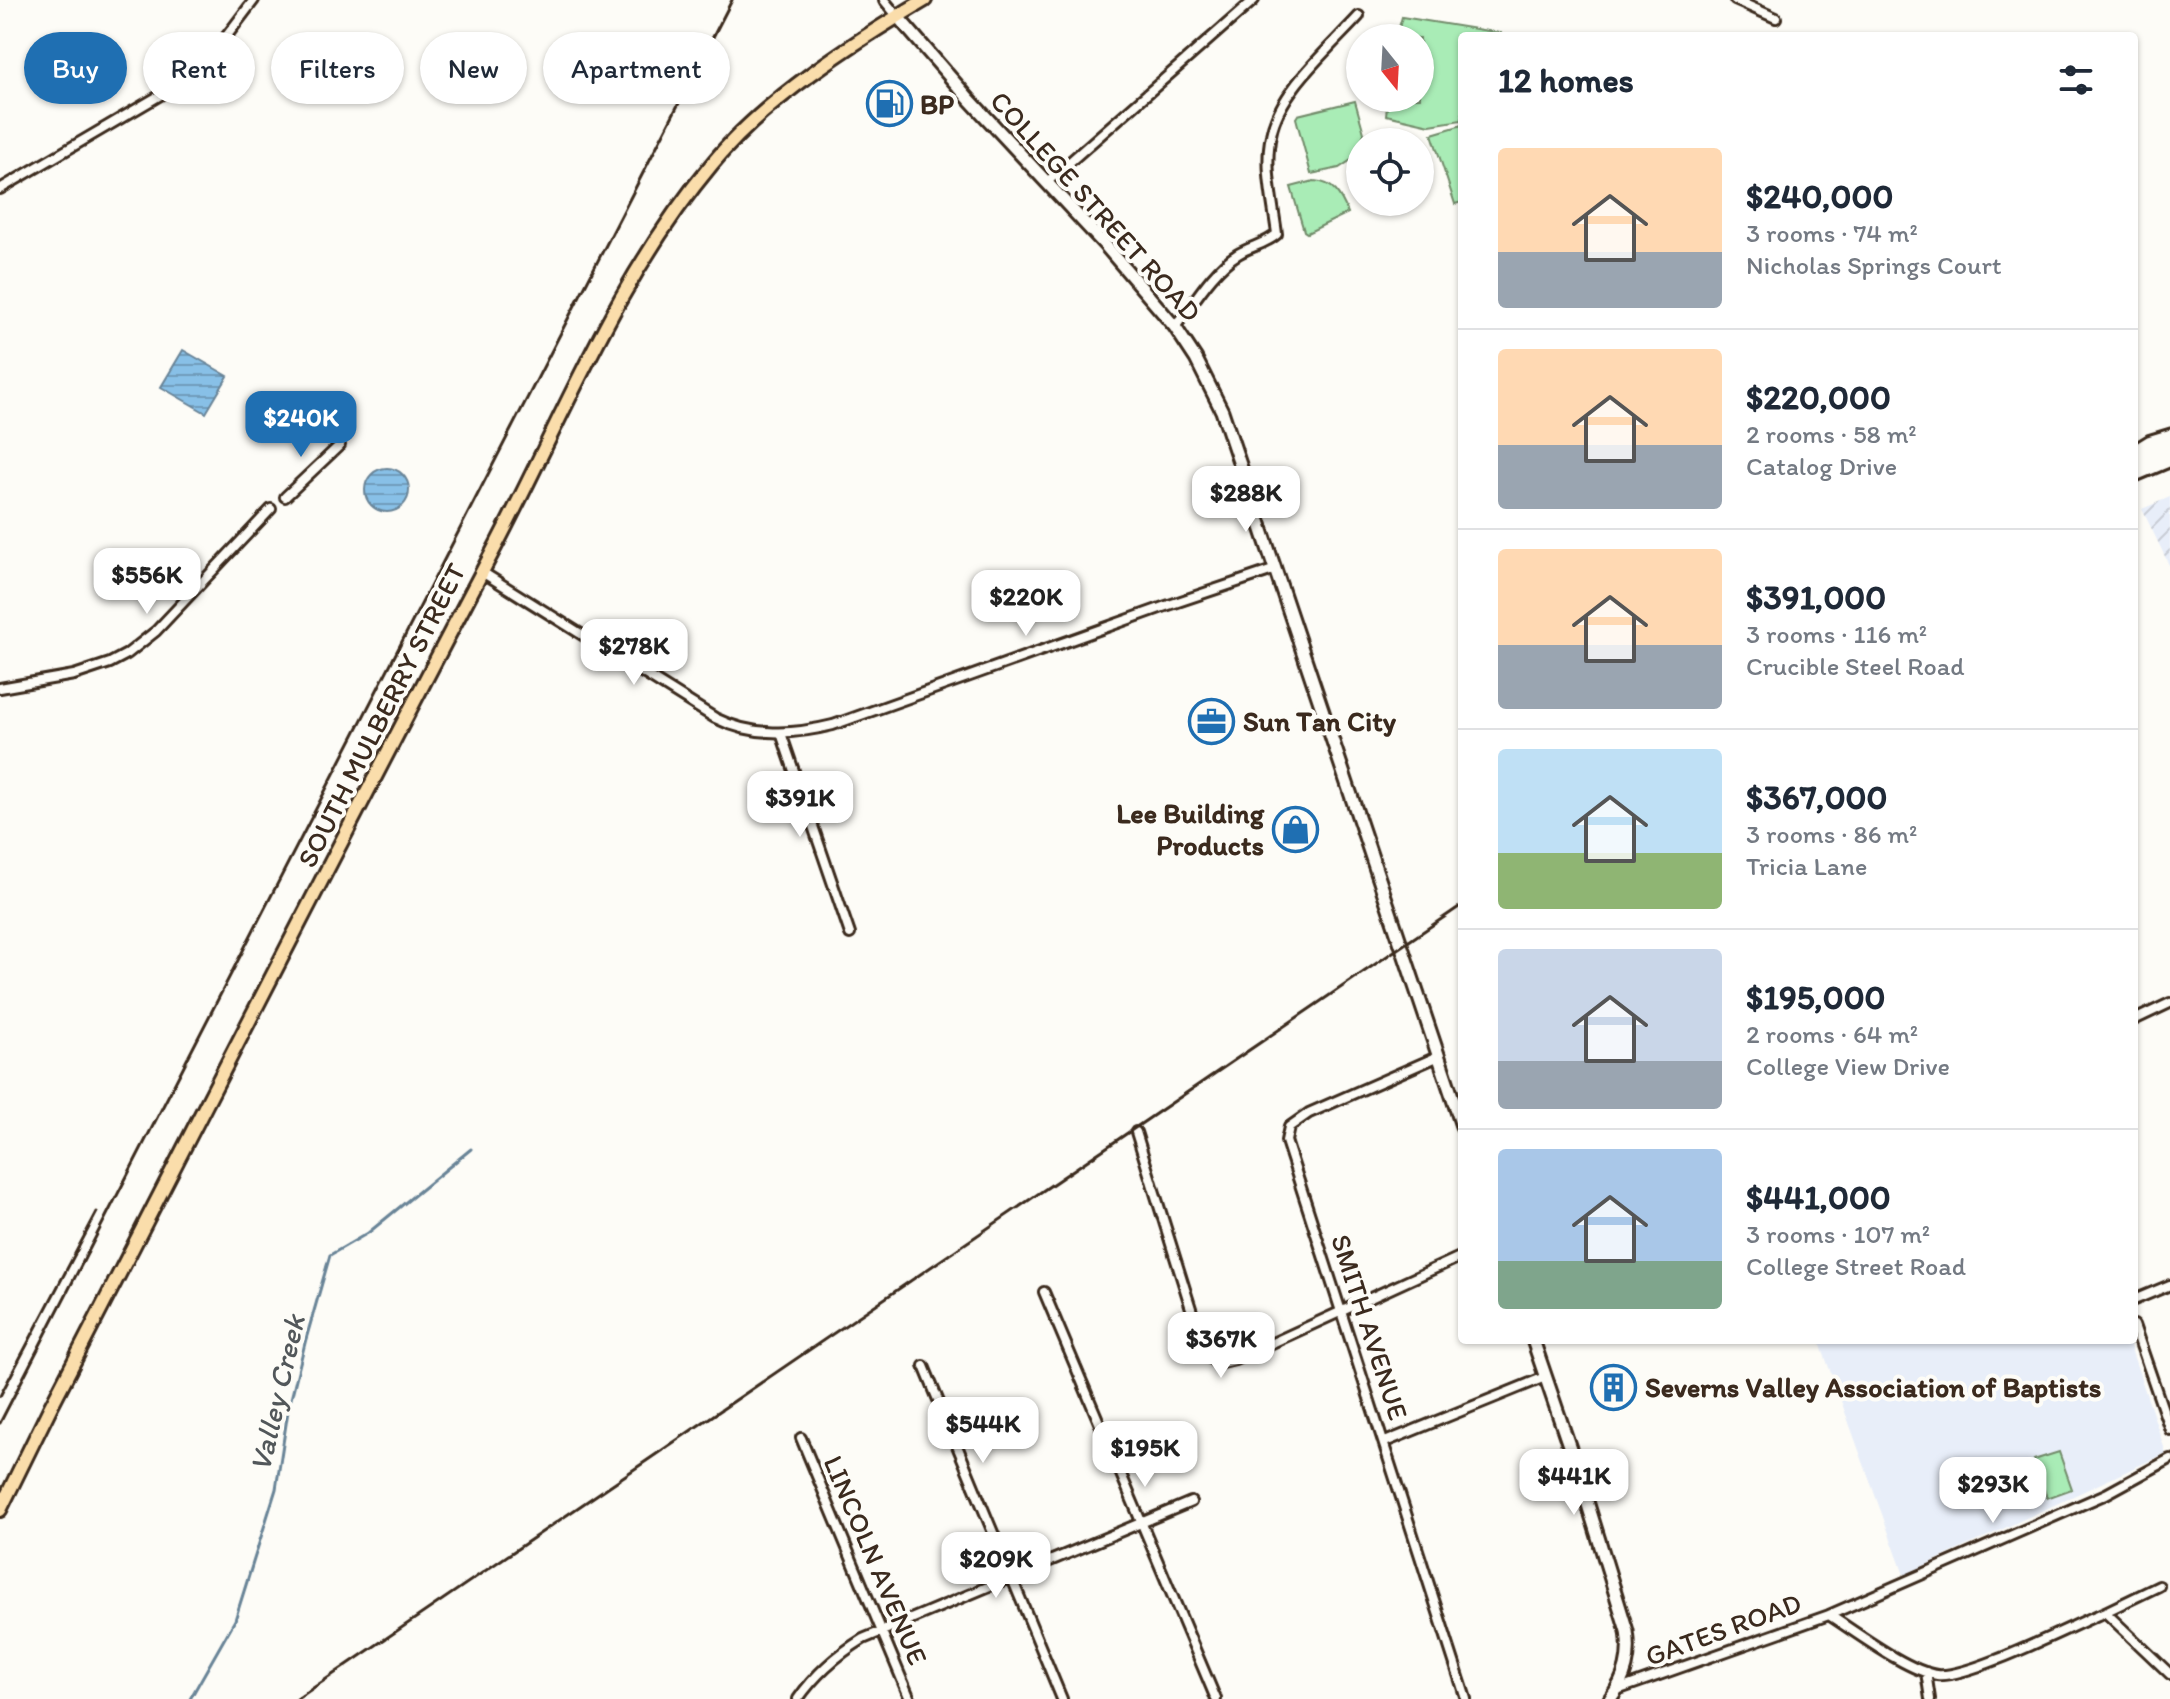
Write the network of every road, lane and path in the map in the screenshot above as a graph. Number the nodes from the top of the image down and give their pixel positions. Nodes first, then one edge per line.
1 (254, 0) edge
2 (884, 0) edge
3 (925, 0) edge
4 (1254, 0) edge
5 (1735, 0) edge
6 (1359, 16) dead end
7 (898, 17) junction
8 (1776, 18) dead end
9 (1047, 182) junction
10 (0, 189) edge
11 (1175, 327) junction
12 (340, 445) dead end
13 (285, 497) dead end
14 (271, 509) dead end
15 (1276, 569) junction
16 (482, 572) junction
17 (0, 688) edge
18 (781, 733) junction
19 (850, 934) dead end
20 (2170, 1003) edge
21 (2138, 1018) edge
22 (1439, 1056) junction
23 (1458, 1114) edge
24 (1136, 1132) dead end
25 (1458, 1258) edge
26 (2170, 1285) edge
27 (1044, 1292) dead end
28 (2138, 1298) edge
29 (1342, 1311) junction
30 (2138, 1337) edge
31 (1534, 1344) edge
32 (924, 1366) dead end
33 (1545, 1377) junction
34 (2170, 1430) edge
35 (801, 1438) dead end
36 (1385, 1442) junction
37 (2170, 1459) edge
38 (1191, 1502) dead end
39 (0, 1510) edge
40 (1142, 1522) junction
41 (1012, 1576) junction
42 (2159, 1586) dead end
43 (2105, 1612) junction
44 (1829, 1615) junction
45 (881, 1630) junction
46 (1926, 1672) junction
47 (2170, 1674) edge
48 (1613, 1695) edge
49 (798, 1699) edge
50 (910, 1699) edge
51 (1062, 1699) edge
52 (1216, 1699) edge
53 (1466, 1699) edge
54 (1930, 1699) edge

1 - 10 street
2 - 7 street
3 - 7 main road, SOUTH MULBERRY STREET
4 - 9 street
5 - 8 street
6 - 11 street
7 - 9 street, COLLEGE STREET ROAD
7 - 16 main road, SOUTH MULBERRY STREET
9 - 11 street, COLLEGE STREET ROAD
11 - 15 street, COLLEGE STREET ROAD
12 - 13 street
14 - 17 street
15 - 18 street
15 - 22 street, COLLEGE STREET ROAD
16 - 18 street
16 - 39 main road, SOUTH MULBERRY STREET
18 - 19 street
20 - 21 street
22 - 23 street, COLLEGE STREET ROAD
22 - 29 street, SMITH AVENUE
24 - 29 street
25 - 29 street
26 - 28 street
27 - 40 street
29 - 36 street, SMITH AVENUE
30 - 34 street
31 - 33 street
32 - 41 street
33 - 36 street
33 - 48 street
35 - 45 street, LINCOLN AVENUE
36 - 53 street, SMITH AVENUE
37 - 44 street
38 - 40 street
40 - 41 street
40 - 52 street
41 - 45 street
41 - 51 street
42 - 43 street, GATES ROAD
43 - 46 street, GATES ROAD
43 - 47 street
44 - 46 street, GATES ROAD
44 - 48 street, GATES ROAD
45 - 49 street
45 - 50 street, LINCOLN AVENUE
46 - 54 street

